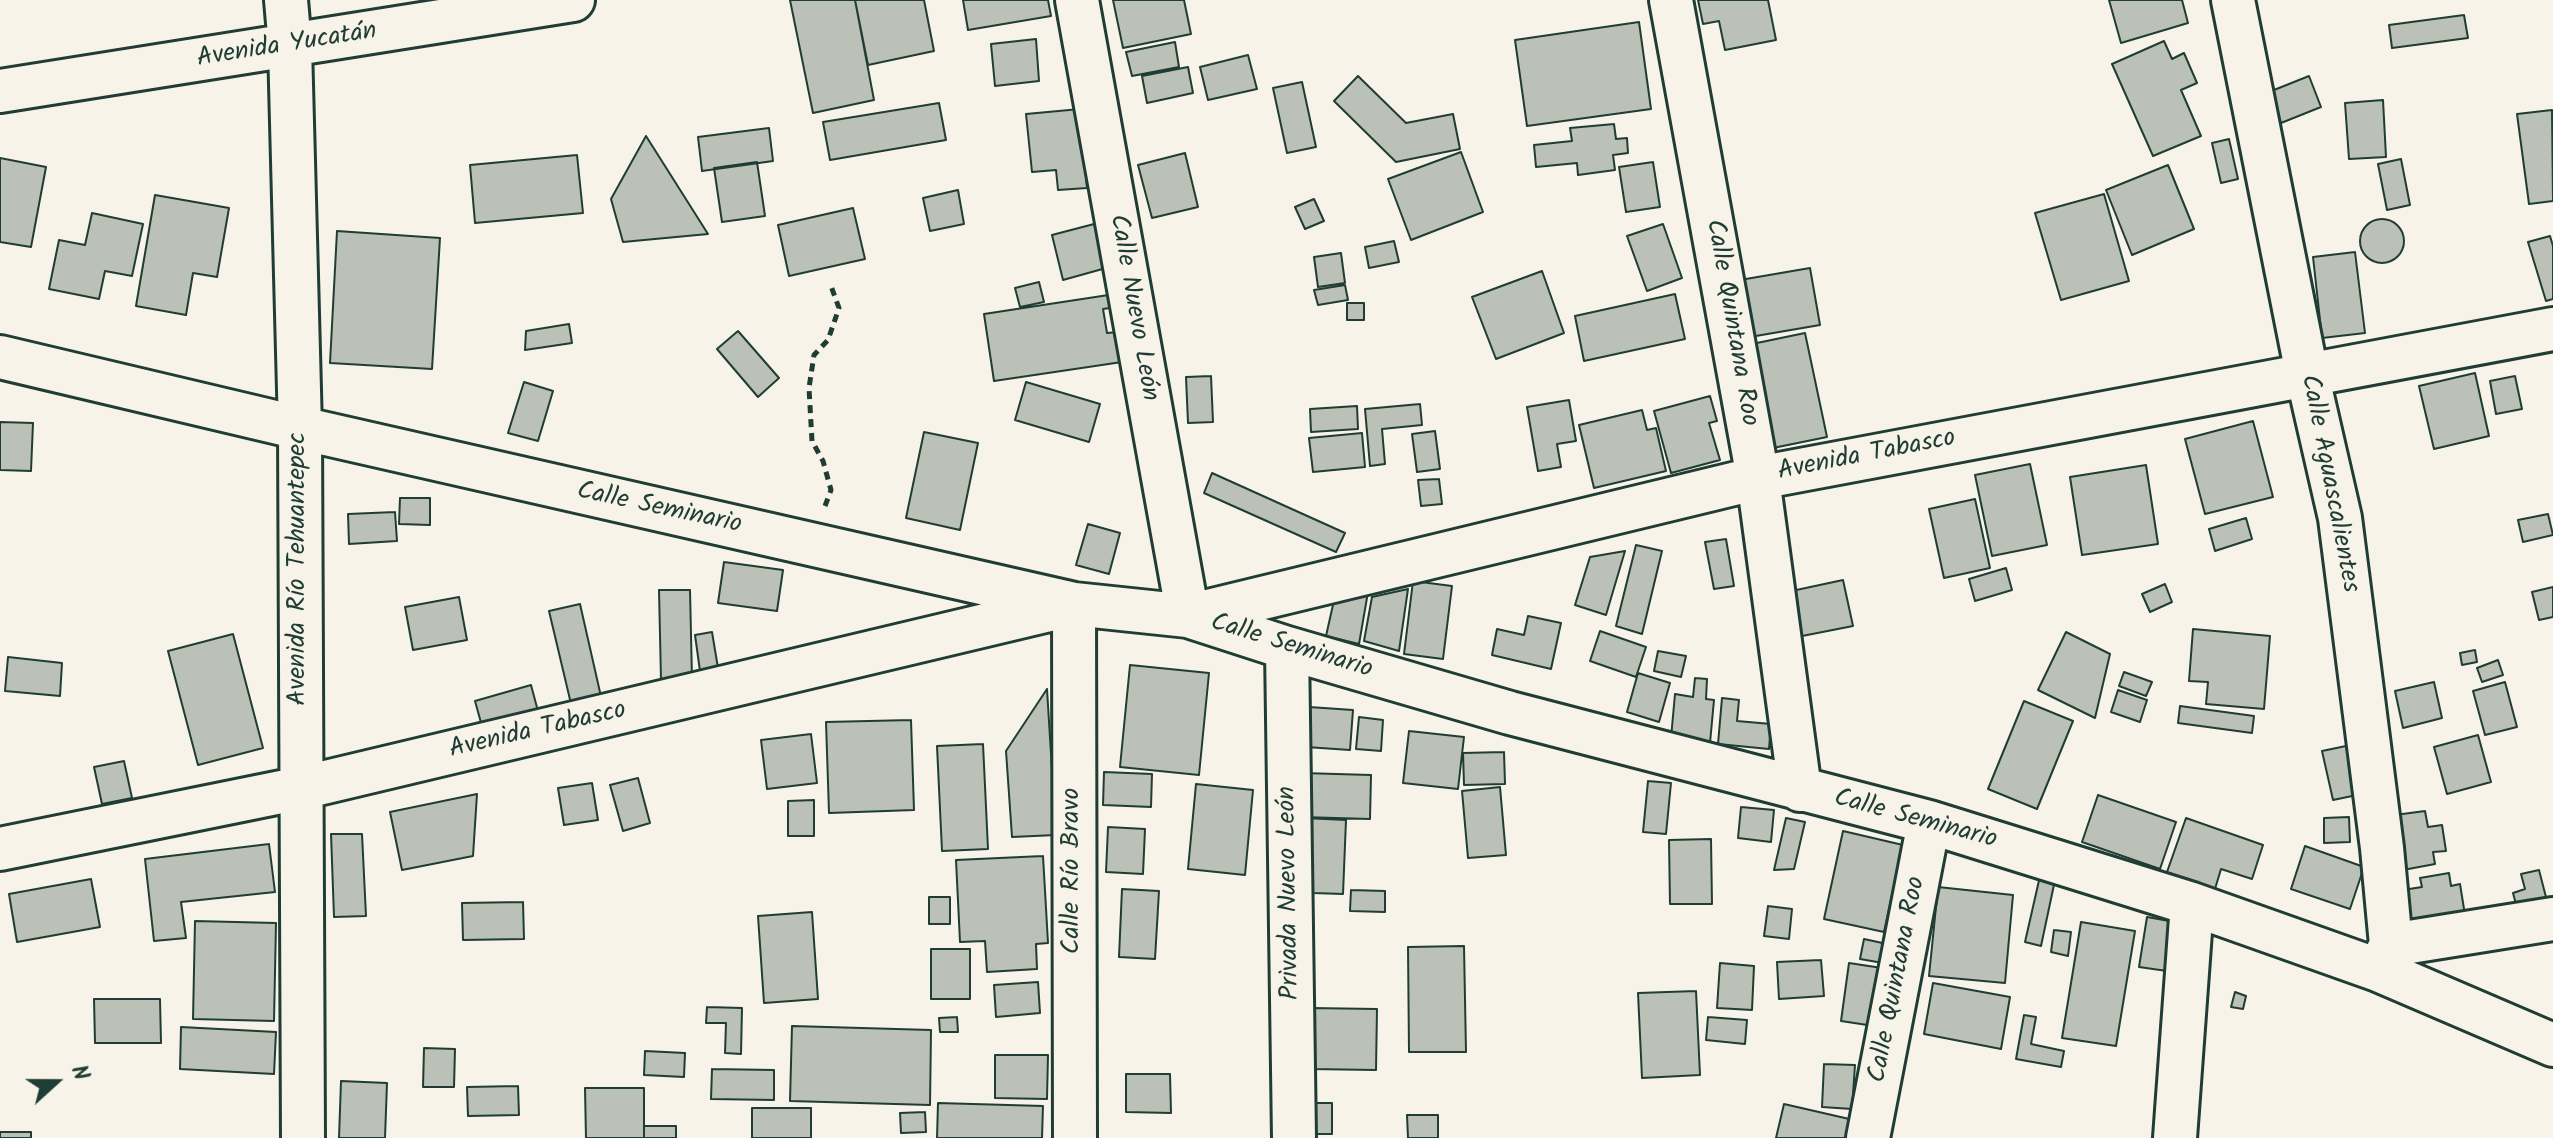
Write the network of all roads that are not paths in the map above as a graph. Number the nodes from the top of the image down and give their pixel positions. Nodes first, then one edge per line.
1 (286, 0) edge
2 (573, 0) edge
3 (1077, 0) edge
4 (1671, 0) edge
5 (2233, 0) edge
6 (290, 46) junction
7 (0, 91) edge
8 (2553, 329) edge
9 (0, 357) edge
10 (2307, 374) junction
11 (300, 428) junction
12 (1758, 478) junction
13 (1074, 604) junction
14 (1188, 616) junction
15 (1287, 648) junction
16 (301, 788) junction
17 (1800, 790) junction
18 (1929, 822) junction
19 (0, 849) edge
20 (2192, 904) junction
21 (2553, 919) edge
22 (2384, 958) junction
23 (2553, 1045) edge
24 (303, 1138) edge
25 (1075, 1138) edge
26 (1294, 1138) edge
27 (1868, 1138) edge
28 (2175, 1138) edge

1 - 6 street, Avenida Río Tehuantepec
2 - 6 street, Avenida Yucatán
3 - 14 street, Calle Nuevo León
4 - 12 street, Calle Quintana Roo
5 - 10 street, Calle Aguascalientes
6 - 7 street, Avenida Yucatán
6 - 11 street, Avenida Río Tehuantepec
8 - 10 street, Avenida Tabasco
9 - 11 street, Calle Seminario
10 - 12 street, Avenida Tabasco
10 - 22 street, Calle Aguascalientes
11 - 13 street, Calle Seminario
11 - 16 street, Avenida Río Tehuantepec
12 - 14 street, Avenida Tabasco
12 - 17 street, Calle Quintana Roo
13 - 14 street, Calle Seminario
13 - 16 street, Avenida Tabasco
13 - 25 street, Calle Río Bravo
14 - 15 street, Calle Seminario
15 - 17 street, Calle Seminario
15 - 26 street, Privada Nuevo León
16 - 19 street, Avenida Tabasco
16 - 24 street, Avenida Río Tehuantepec
17 - 18 street, Calle Seminario
18 - 20 street, Calle Seminario
18 - 27 street, Calle Quintana Roo
20 - 22 street, Calle Seminario
20 - 28 street
21 - 22 street
22 - 23 street, Calle Seminario

